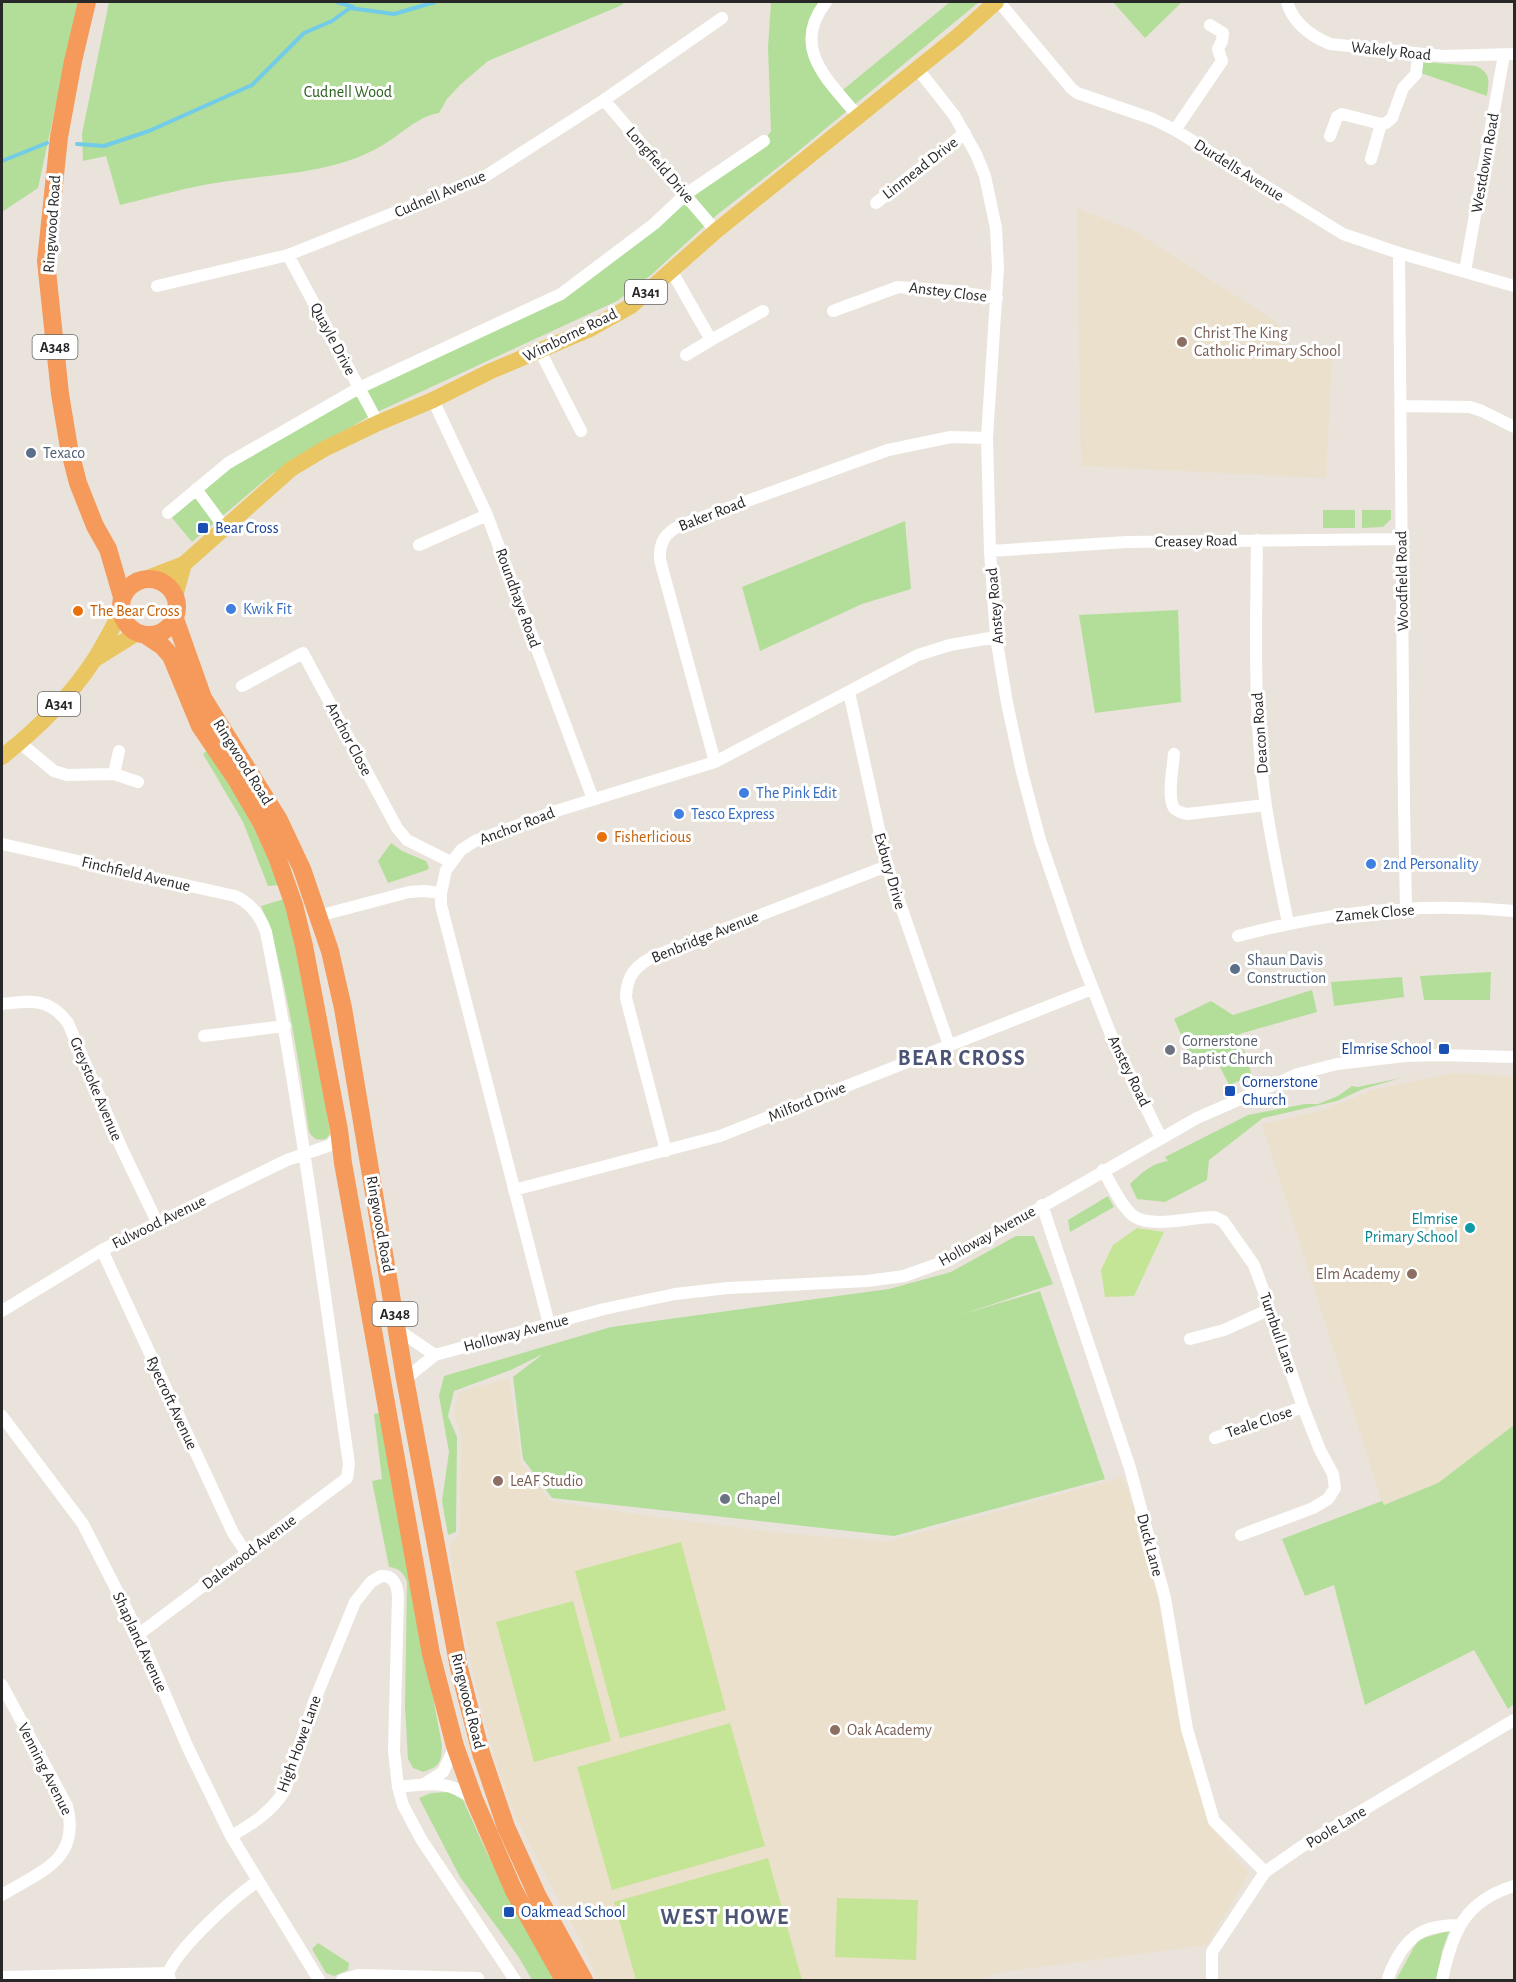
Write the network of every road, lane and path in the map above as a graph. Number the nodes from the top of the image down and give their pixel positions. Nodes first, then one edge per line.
1 (87, 2) edge
2 (826, 2) edge
3 (997, 2) edge
4 (1287, 2) edge
5 (722, 18) dead end
6 (1210, 25) dead end
7 (1418, 55) junction
8 (1509, 55) edge
9 (917, 68) junction
10 (604, 100) junction
11 (858, 115) junction
12 (1381, 124) junction
13 (1174, 130) junction
14 (964, 132) junction
15 (1330, 136) dead end
16 (764, 141) dead end
17 (1371, 159) dead end
18 (686, 194) junction
19 (876, 203) dead end
20 (716, 231) junction
21 (1399, 253) junction
22 (288, 255) junction
23 (671, 270) junction
24 (1465, 272) junction
25 (158, 286) dead end
26 (1515, 286) edge
27 (997, 298) junction
28 (763, 311) dead end
29 (832, 311) dead end
30 (711, 340) junction
31 (540, 351) junction
32 (686, 355) dead end
33 (359, 388) junction
34 (433, 400) junction
35 (1400, 406) junction
36 (378, 423) junction
37 (1515, 427) edge
38 (580, 431) dead end
39 (987, 438) junction
40 (196, 489) junction
41 (168, 513) dead end
42 (487, 515) junction
43 (224, 527) junction
44 (1401, 539) junction
45 (1257, 540) junction
46 (419, 545) dead end
47 (108, 549) junction
48 (990, 550) junction
49 (184, 564) junction
50 (142, 580) junction
51 (175, 596) junction
52 (121, 604) junction
53 (175, 619) junction
54 (142, 634) junction
55 (996, 638) junction
56 (94, 660) junction
57 (242, 686) dead end
58 (849, 692) junction
59 (20, 743) junction
60 (119, 751) dead end
61 (1174, 754) dead end
62 (2, 757) edge
63 (715, 762) junction
64 (114, 774) junction
65 (138, 782) dead end
66 (593, 799) junction
67 (1266, 805) junction
68 (2, 844) edge
69 (451, 862) junction
70 (887, 866) junction
71 (441, 893) junction
72 (1406, 910) junction
73 (1515, 910) edge
74 (318, 916) junction
75 (1288, 923) junction
76 (1238, 936) dead end
77 (1092, 989) junction
78 (2, 1004) edge
79 (285, 1026) junction
80 (211, 1032) dead end
81 (949, 1045) junction
82 (1515, 1057) edge
83 (339, 1130) junction
84 (1161, 1138) junction
85 (323, 1148) junction
86 (666, 1152) junction
87 (306, 1153) junction
88 (343, 1163) junction
89 (1103, 1170) junction
90 (514, 1190) junction
91 (1042, 1205) junction
92 (157, 1222) junction
93 (102, 1250) junction
94 (1268, 1310) junction
95 (2, 1311) edge
96 (549, 1324) junction
97 (398, 1330) junction
98 (1190, 1339) dead end
99 (435, 1355) junction
100 (405, 1379) junction
101 (1303, 1407) junction
102 (2, 1416) edge
103 (1215, 1438) dead end
104 (1241, 1534) dead end
105 (247, 1554) junction
106 (139, 1634) junction
107 (2, 1685) edge
108 (1515, 1720) edge
109 (455, 1746) junction
110 (423, 1784) junction
111 (398, 1787) junction
112 (474, 1799) junction
113 (231, 1836) junction
114 (1265, 1872) junction
115 (258, 1881) junction
116 (1515, 1886) edge
117 (2, 1895) edge
118 (1460, 1925) junction
119 (2, 1977) edge
120 (169, 1977) edge
121 (478, 1978) dead end
122 (319, 1980) edge
123 (342, 1980) edge
124 (515, 1980) edge
125 (564, 1980) edge
126 (584, 1980) edge
127 (1212, 1980) edge
128 (1388, 1980) edge
129 (1442, 1980) edge

1 - 47 highway, Ringwood Road / A348
2 - 11 street
3 - 9 main road, Wimborne Road / A341
3 - 13 street, Durdells Avenue
4 - 7 street, Wakely Road
5 - 10 street, Cudnell Avenue
6 - 13 street
7 - 8 street, Wakely Road
7 - 12 street
8 - 24 street, Westdown Road
9 - 11 main road, Wimborne Road / A341
9 - 14 street, Anstey Road
10 - 18 street, Longfield Drive
10 - 22 street, Cudnell Avenue
11 - 20 main road, Wimborne Road / A341
12 - 15 street
12 - 17 street
13 - 21 street, Durdells Avenue
14 - 19 street, Linmead Drive
14 - 27 street, Anstey Road
16 - 18 street
18 - 20 street, Longfield Drive
18 - 33 street
20 - 23 main road, Wimborne Road / A341
21 - 24 street, Durdells Avenue
21 - 35 street, Woodfield Road
22 - 25 street, Cudnell Avenue
22 - 33 street, Quayle Drive
23 - 30 street
23 - 31 main road, Wimborne Road / A341
24 - 26 street, Durdells Avenue
27 - 29 street, Anstey Close
27 - 39 street, Anstey Road
28 - 30 street
30 - 32 street
31 - 34 main road, Wimborne Road / A341
31 - 38 street
33 - 36 street, Quayle Drive
33 - 40 street
34 - 36 main road, Wimborne Road / A341
34 - 42 street, Roundhaye Road
35 - 37 street
35 - 44 street, Woodfield Road
36 - 43 main road, Wimborne Road / A341
39 - 48 street, Anstey Road
39 - 63 street, Baker Road
40 - 41 street
40 - 43 street
42 - 46 street
42 - 66 street, Roundhaye Road
43 - 49 main road, Wimborne Road / A341
44 - 45 street, Creasey Road
44 - 72 street, Woodfield Road
45 - 48 street, Creasey Road
45 - 67 street, Deacon Road
47 - 50 highway, Ringwood Road / A348
47 - 52 highway, Ringwood Road / A348
48 - 55 street, Anstey Road
49 - 50 main road, Wimborne Road
49 - 51 main road
50 - 51 highway, A348
50 - 52 highway
51 - 53 highway, A348
52 - 54 highway, A348
52 - 56 main road, A341
53 - 54 highway
53 - 74 highway, Ringwood Road / A348
54 - 56 main road, A341
54 - 83 highway, Ringwood Road / A348
55 - 58 street, Anchor Road
55 - 77 street, Anstey Road
56 - 59 main road, A341
57 - 69 street, Anchor Close
58 - 63 street, Anchor Road
58 - 70 street, Exbury Drive
59 - 62 main road, A341
59 - 64 street
60 - 64 street
61 - 67 street
63 - 66 street, Anchor Road
64 - 65 street
66 - 69 street, Anchor Road
67 - 75 street, Deacon Road
68 - 79 street, Finchfield Avenue
69 - 71 street, Anchor Road
70 - 81 street, Exbury Drive
70 - 86 street, Benbridge Avenue
71 - 74 street
71 - 90 street, Anchor Road
72 - 73 street, Zamek Close
72 - 75 street, Zamek Close
74 - 97 highway, Ringwood Road / A348
75 - 76 street, Zamek Close
77 - 81 street, Milford Drive
77 - 84 street, Anstey Road
78 - 92 street, Greystoke Avenue
79 - 80 street
79 - 87 street
81 - 86 street, Milford Drive
82 - 84 street, Holloway Avenue
83 - 85 street
83 - 88 highway, Ringwood Road / A348
84 - 89 street, Holloway Avenue
85 - 87 street, Fulwood Avenue
85 - 88 street
86 - 90 street, Milford Drive
87 - 92 street, Fulwood Avenue
87 - 105 street, Dalewood Avenue
88 - 109 highway, Ringwood Road / A348
89 - 91 street, Holloway Avenue
89 - 94 street, Turnbull Lane
90 - 96 street, Anchor Road
91 - 96 street, Holloway Avenue
91 - 114 street, Duck Lane
92 - 93 street, Fulwood Avenue
93 - 95 street, Fulwood Avenue
93 - 105 street, Ryecroft Avenue
94 - 98 street
94 - 101 street, Turnbull Lane
96 - 99 street, Holloway Avenue
97 - 99 street
97 - 100 highway, Ringwood Road / A348
99 - 100 street, Holloway Avenue
100 - 126 highway, Ringwood Road / A348
101 - 103 street, Teale Close
101 - 104 street, Turnbull Lane
102 - 106 street, Shapland Avenue
105 - 106 street, Dalewood Avenue
106 - 113 street, Shapland Avenue
107 - 117 street, Venning Avenue
108 - 114 street, Poole Lane
109 - 110 street, Ringwood Road
109 - 112 highway, Ringwood Road / A348
110 - 111 street
110 - 112 street
111 - 113 street, High Howe Lane
111 - 124 street
112 - 125 highway, Ringwood Road / A348
113 - 115 street, Shapland Avenue
114 - 127 street, Poole Lane
115 - 120 street
115 - 122 street, Shapland Avenue
116 - 118 street
118 - 128 street
118 - 129 street
119 - 120 street
121 - 123 street

